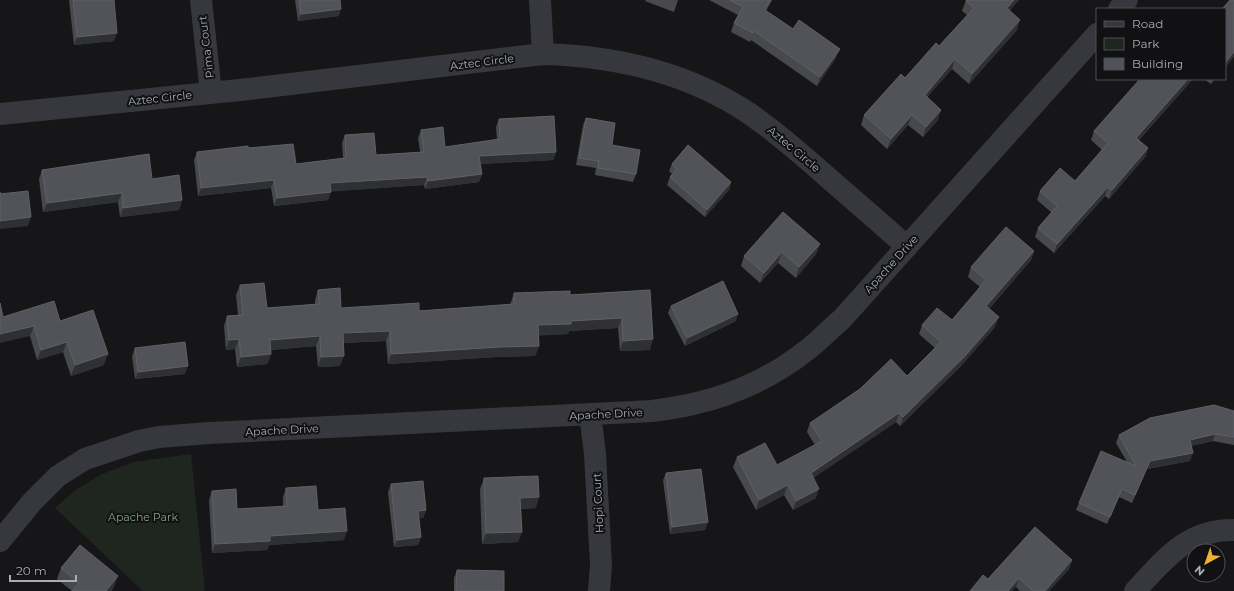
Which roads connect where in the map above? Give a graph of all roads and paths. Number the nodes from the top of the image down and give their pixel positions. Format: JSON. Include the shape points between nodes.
{"nodes":[{"id":1,"x":201,"y":0,"type":"edge"},
{"id":2,"x":540,"y":0,"type":"edge"},
{"id":3,"x":1127,"y":0,"type":"edge"},
{"id":4,"x":1120,"y":8,"type":"edge"},
{"id":5,"x":1096,"y":35,"type":"edge"},
{"id":6,"x":543,"y":54,"type":"junction"},
{"id":7,"x":211,"y":93,"type":"junction"},
{"id":8,"x":0,"y":114,"type":"edge"},
{"id":9,"x":907,"y":247,"type":"junction"},
{"id":10,"x":590,"y":414,"type":"junction"},
{"id":11,"x":1229,"y":530,"type":"edge"},
{"id":12,"x":0,"y":541,"type":"edge"},
{"id":13,"x":599,"y":591,"type":"edge"},
{"id":14,"x":1135,"y":591,"type":"edge"}],
"edges":[{"from":1,"to":7,"type":"street","name":"Pima Court"},
{"from":2,"to":6,"type":"street"},
{"from":3,"to":4,"type":"street"},
{"from":5,"to":9,"type":"street","name":"Apache Drive"},
{"from":6,"to":7,"type":"street","name":"Aztec Circle"},
{"from":6,"to":9,"type":"street","name":"Aztec Circle","via":[[597,58],[644,67],[713,93],[749,113],[788,143]]},
{"from":7,"to":8,"type":"street","name":"Aztec Circle"},
{"from":9,"to":10,"type":"street","name":"Apache Drive","via":[[842,319],[808,350],[765,377],[723,396],[697,403],[652,411]]},
{"from":10,"to":12,"type":"street","name":"Apache Drive","via":[[209,433],[139,441],[85,459],[58,476],[32,502]]},
{"from":10,"to":13,"type":"street","name":"Hopi Court","via":[[595,454],[601,565]]},
{"from":11,"to":14,"type":"street","via":[[1198,536],[1181,545]]}]}
